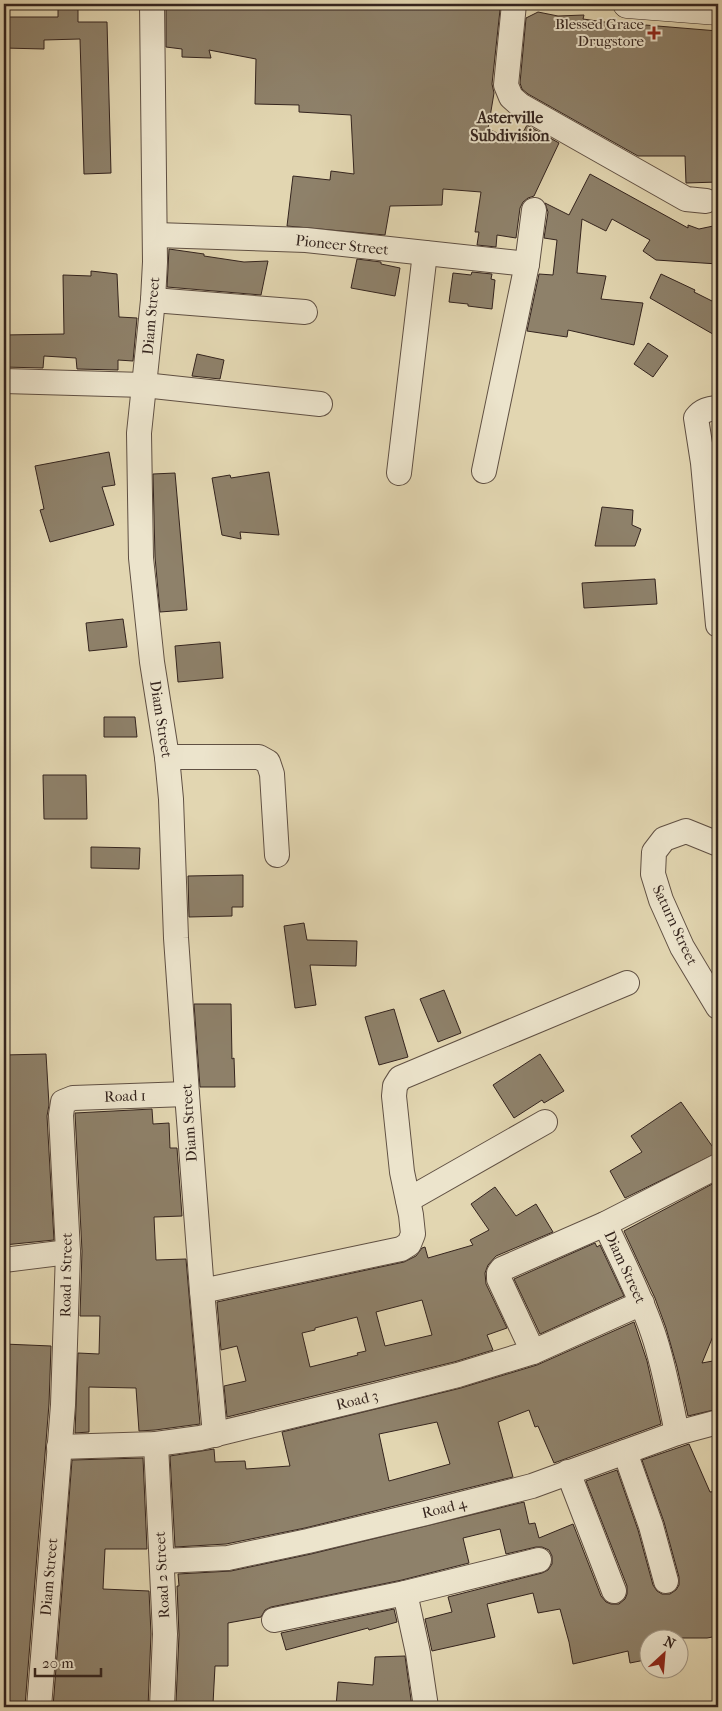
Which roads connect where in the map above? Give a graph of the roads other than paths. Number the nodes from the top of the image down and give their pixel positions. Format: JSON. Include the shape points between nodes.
{"nodes":[{"id":1,"x":152,"y":4,"type":"edge"},
{"id":2,"x":514,"y":4,"type":"edge"},
{"id":3,"x":627,"y":4,"type":"edge"},
{"id":4,"x":718,"y":11,"type":"edge"},
{"id":5,"x":706,"y":201,"type":"dead end"},
{"id":6,"x":534,"y":210,"type":"dead end"},
{"id":7,"x":156,"y":235,"type":"junction"},
{"id":8,"x":425,"y":253,"type":"junction"},
{"id":9,"x":527,"y":264,"type":"junction"},
{"id":10,"x":153,"y":300,"type":"junction"},
{"id":11,"x":305,"y":312,"type":"dead end"},
{"id":12,"x":4,"y":381,"type":"edge"},
{"id":13,"x":144,"y":385,"type":"junction"},
{"id":14,"x":320,"y":404,"type":"dead end"},
{"id":15,"x":718,"y":408,"type":"edge"},
{"id":16,"x":710,"y":462,"type":"edge"},
{"id":17,"x":484,"y":470,"type":"dead end"},
{"id":18,"x":399,"y":473,"type":"dead end"},
{"id":19,"x":718,"y":625,"type":"edge"},
{"id":20,"x":168,"y":757,"type":"junction"},
{"id":21,"x":718,"y":844,"type":"edge"},
{"id":22,"x":277,"y":855,"type":"dead end"},
{"id":23,"x":627,"y":983,"type":"dead end"},
{"id":24,"x":718,"y":1007,"type":"edge"},
{"id":25,"x":187,"y":1094,"type":"junction"},
{"id":26,"x":63,"y":1102,"type":"joint"},
{"id":27,"x":545,"y":1122,"type":"dead end"},
{"id":28,"x":718,"y":1166,"type":"edge"},
{"id":29,"x":408,"y":1200,"type":"junction"},
{"id":30,"x":605,"y":1224,"type":"junction"},
{"id":31,"x":68,"y":1252,"type":"junction"},
{"id":32,"x":4,"y":1260,"type":"edge"},
{"id":33,"x":202,"y":1291,"type":"junction"},
{"id":34,"x":642,"y":1303,"type":"junction"},
{"id":35,"x":533,"y":1352,"type":"junction"},
{"id":36,"x":718,"y":1422,"type":"edge"},
{"id":37,"x":677,"y":1433,"type":"junction"},
{"id":38,"x":215,"y":1435,"type":"junction"},
{"id":39,"x":156,"y":1444,"type":"junction"},
{"id":40,"x":59,"y":1447,"type":"junction"},
{"id":41,"x":625,"y":1452,"type":"junction"},
{"id":42,"x":568,"y":1472,"type":"junction"},
{"id":43,"x":539,"y":1560,"type":"dead end"},
{"id":44,"x":162,"y":1562,"type":"junction"},
{"id":45,"x":666,"y":1581,"type":"dead end"},
{"id":46,"x":614,"y":1591,"type":"dead end"},
{"id":47,"x":405,"y":1593,"type":"junction"},
{"id":48,"x":274,"y":1620,"type":"dead end"},
{"id":49,"x":39,"y":1707,"type":"edge"},
{"id":50,"x":162,"y":1707,"type":"edge"},
{"id":51,"x":426,"y":1707,"type":"edge"}],
"edges":[{"from":1,"to":7,"type":"street","name":"Diam Street"},
{"from":2,"to":5,"type":"street","via":[[506,85],[511,96],[520,105],[686,199]]},
{"from":3,"to":4,"type":"main road"},
{"from":6,"to":9,"type":"street"},
{"from":7,"to":8,"type":"street","name":"Pioneer Street","via":[[306,240]]},
{"from":7,"to":10,"type":"street","name":"Diam Street"},
{"from":8,"to":9,"type":"street","name":"Pioneer Street"},
{"from":8,"to":18,"type":"street"},
{"from":9,"to":17,"type":"street"},
{"from":10,"to":11,"type":"street"},
{"from":10,"to":13,"type":"street","name":"Diam Street"},
{"from":12,"to":13,"type":"street"},
{"from":13,"to":14,"type":"street"},
{"from":13,"to":20,"type":"street","name":"Diam Street","via":[[139,432],[141,558],[152,662]]},
{"from":15,"to":16,"type":"street","via":[[706,409],[696,418]]},
{"from":16,"to":19,"type":"street"},
{"from":20,"to":22,"type":"street","via":[[259,757],[268,762],[272,774]]},
{"from":20,"to":25,"type":"street","name":"Diam Street"},
{"from":21,"to":24,"type":"street","name":"Saturn Street","via":[[686,831],[664,839],[654,852],[652,874],[682,947]]},
{"from":23,"to":29,"type":"street","via":[[400,1078],[394,1096]]},
{"from":25,"to":26,"type":"street","name":"Road 1","via":[[73,1098]]},
{"from":25,"to":33,"type":"street","name":"Diam Street"},
{"from":26,"to":31,"type":"street","name":"Road 1 Street"},
{"from":27,"to":29,"type":"street"},
{"from":28,"to":30,"type":"street","name":"Diam Street"},
{"from":29,"to":33,"type":"street","via":[[413,1234],[409,1244],[402,1249]]},
{"from":30,"to":34,"type":"street","name":"Diam Street"},
{"from":30,"to":35,"type":"street","via":[[499,1273]]},
{"from":31,"to":32,"type":"street"},
{"from":31,"to":40,"type":"street","name":"Road 1 Street"},
{"from":33,"to":38,"type":"street","name":"Diam Street"},
{"from":34,"to":35,"type":"street","name":"Road 3"},
{"from":34,"to":37,"type":"street","name":"Diam Street","via":[[663,1365]]},
{"from":35,"to":38,"type":"street","name":"Road 3","via":[[430,1382]]},
{"from":36,"to":37,"type":"street","name":"Road 4"},
{"from":37,"to":41,"type":"street","name":"Road 4"},
{"from":38,"to":39,"type":"street","name":"Road 3"},
{"from":39,"to":40,"type":"street","name":"Road 3"},
{"from":39,"to":44,"type":"street","name":"Road 2 Street"},
{"from":40,"to":49,"type":"street","name":"Diam Street"},
{"from":41,"to":42,"type":"street","name":"Road 4"},
{"from":41,"to":45,"type":"street"},
{"from":42,"to":44,"type":"street","name":"Road 4","via":[[532,1486],[308,1541],[228,1558]]},
{"from":42,"to":46,"type":"street"},
{"from":43,"to":47,"type":"street"},
{"from":44,"to":50,"type":"street","name":"Road 2 Street","via":[[165,1634]]},
{"from":47,"to":48,"type":"street"},
{"from":47,"to":51,"type":"street"}]}
